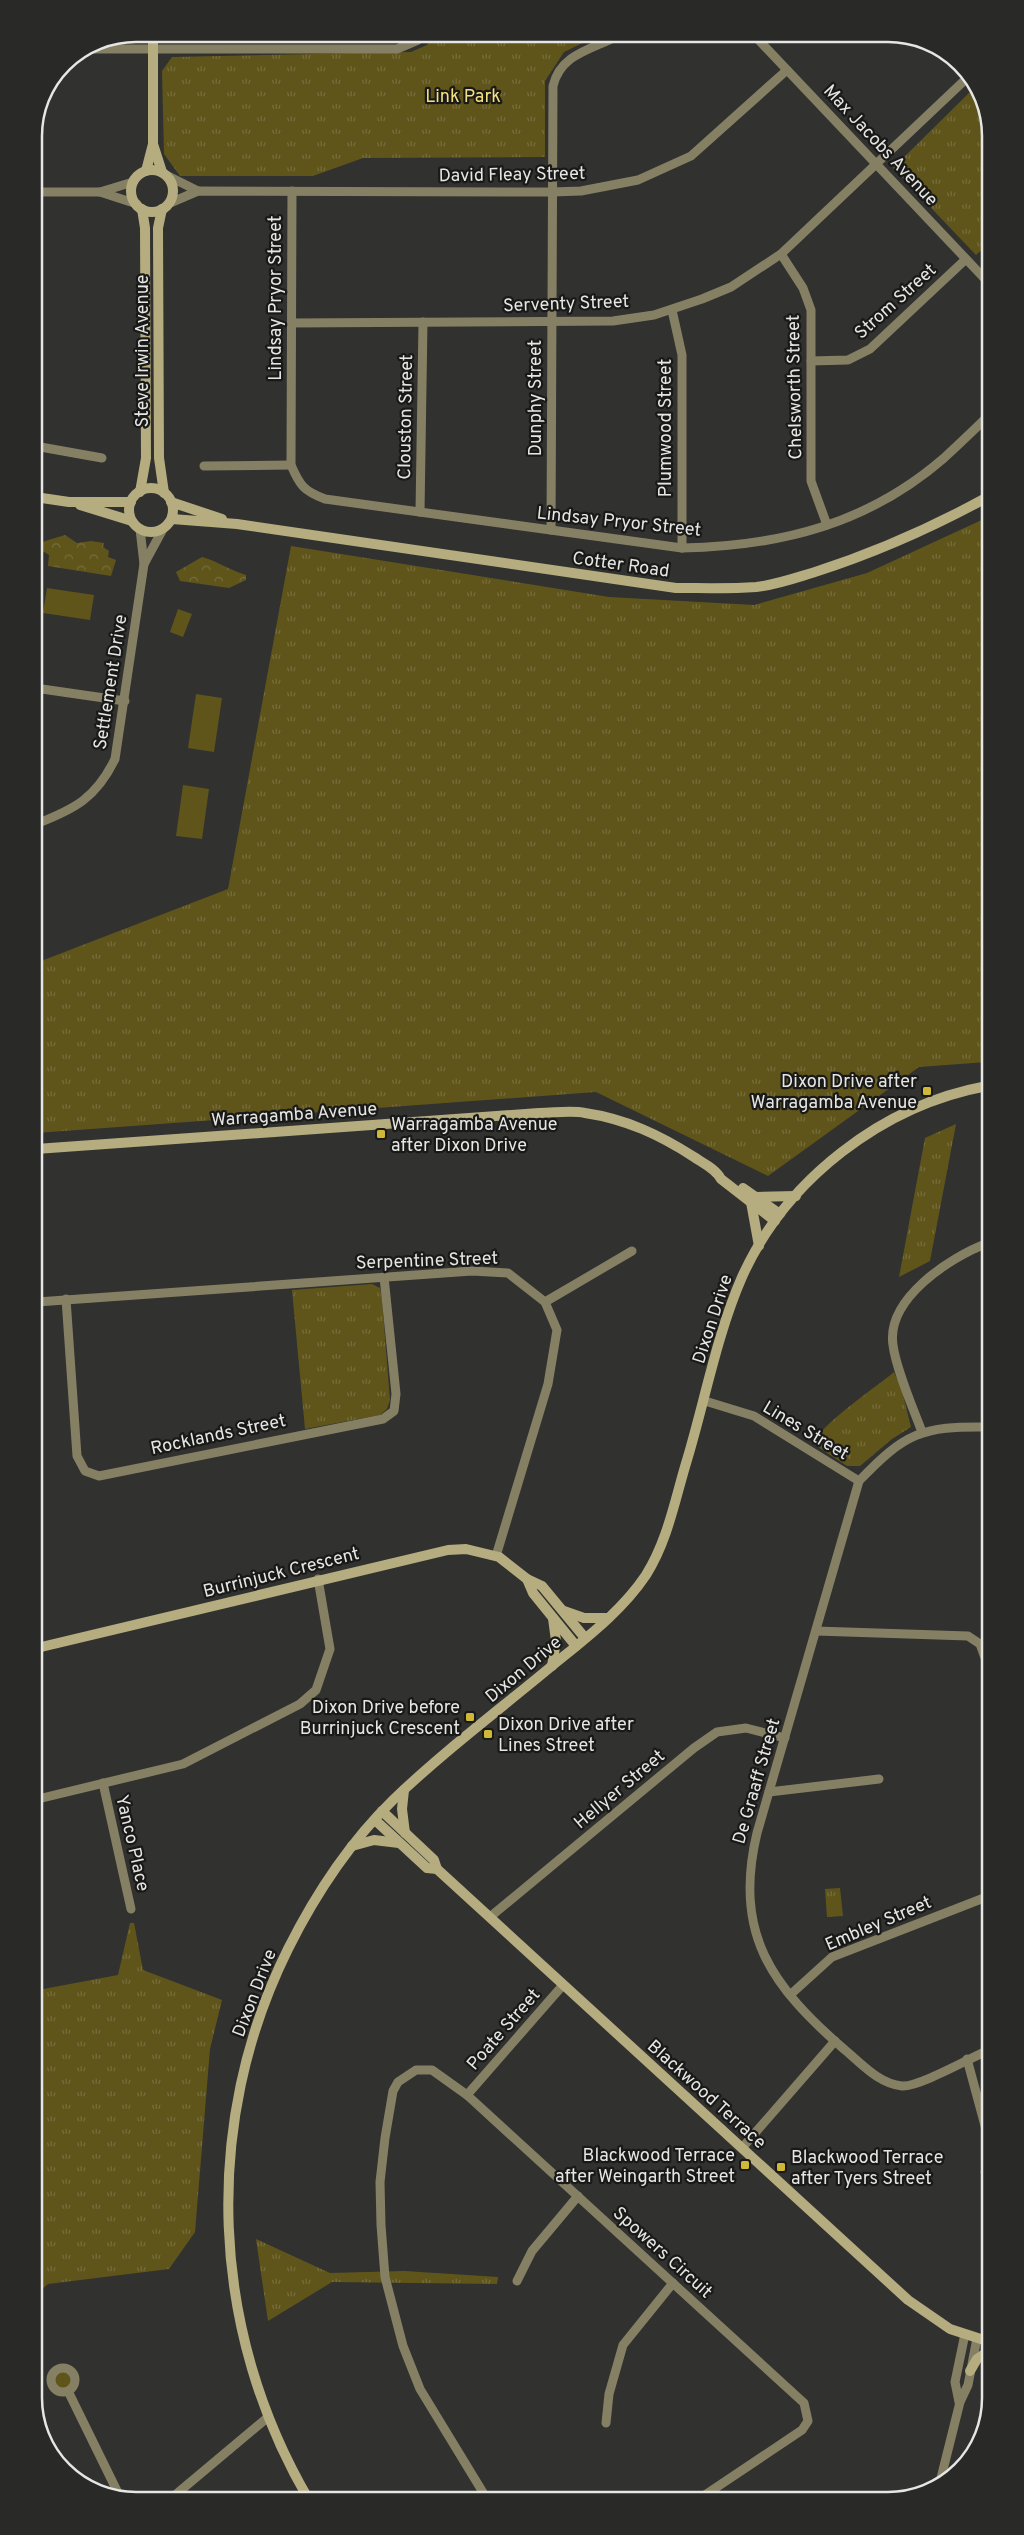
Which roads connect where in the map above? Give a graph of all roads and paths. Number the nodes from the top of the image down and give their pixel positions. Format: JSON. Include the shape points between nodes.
{"nodes":[{"id":1,"x":153,"y":42,"type":"edge"},
{"id":2,"x":412,"y":42,"type":"edge"},
{"id":3,"x":602,"y":43,"type":"edge"},
{"id":4,"x":761,"y":43,"type":"edge"},
{"id":5,"x":102,"y":49,"type":"edge"},
{"id":6,"x":153,"y":49,"type":"junction"},
{"id":7,"x":786,"y":70,"type":"junction"},
{"id":8,"x":964,"y":81,"type":"edge"},
{"id":9,"x":153,"y":144,"type":"junction"},
{"id":10,"x":876,"y":164,"type":"junction"},
{"id":11,"x":146,"y":171,"type":"junction"},
{"id":12,"x":165,"y":174,"type":"junction"},
{"id":13,"x":133,"y":182,"type":"junction"},
{"id":14,"x":198,"y":191,"type":"junction"},
{"id":15,"x":292,"y":191,"type":"junction"},
{"id":16,"x":43,"y":192,"type":"edge"},
{"id":17,"x":100,"y":192,"type":"junction"},
{"id":18,"x":552,"y":192,"type":"junction"},
{"id":19,"x":166,"y":206,"type":"junction"},
{"id":20,"x":139,"y":207,"type":"junction"},
{"id":21,"x":780,"y":254,"type":"junction"},
{"id":22,"x":966,"y":258,"type":"junction"},
{"id":23,"x":982,"y":276,"type":"edge"},
{"id":24,"x":672,"y":310,"type":"junction"},
{"id":25,"x":552,"y":321,"type":"junction"},
{"id":26,"x":423,"y":322,"type":"junction"},
{"id":27,"x":292,"y":323,"type":"junction"},
{"id":28,"x":812,"y":360,"type":"junction"},
{"id":29,"x":982,"y":422,"type":"edge"},
{"id":30,"x":43,"y":447,"type":"edge"},
{"id":31,"x":102,"y":458,"type":"dead end"},
{"id":32,"x":290,"y":465,"type":"junction"},
{"id":33,"x":204,"y":466,"type":"dead end"},
{"id":34,"x":140,"y":492,"type":"junction"},
{"id":35,"x":164,"y":493,"type":"junction"},
{"id":36,"x":43,"y":498,"type":"edge"},
{"id":37,"x":982,"y":500,"type":"edge"},
{"id":38,"x":69,"y":502,"type":"junction"},
{"id":39,"x":132,"y":502,"type":"junction"},
{"id":40,"x":171,"y":502,"type":"junction"},
{"id":41,"x":420,"y":512,"type":"junction"},
{"id":42,"x":172,"y":519,"type":"junction"},
{"id":43,"x":132,"y":521,"type":"junction"},
{"id":44,"x":237,"y":524,"type":"junction"},
{"id":45,"x":827,"y":526,"type":"junction"},
{"id":46,"x":140,"y":529,"type":"junction"},
{"id":47,"x":163,"y":529,"type":"junction"},
{"id":48,"x":551,"y":530,"type":"junction"},
{"id":49,"x":682,"y":548,"type":"junction"},
{"id":50,"x":144,"y":564,"type":"junction"},
{"id":51,"x":43,"y":689,"type":"edge"},
{"id":52,"x":124,"y":701,"type":"junction"},
{"id":53,"x":43,"y":821,"type":"edge"},
{"id":54,"x":982,"y":1087,"type":"edge"},
{"id":55,"x":43,"y":1148,"type":"edge"},
{"id":56,"x":796,"y":1196,"type":"junction"},
{"id":57,"x":753,"y":1199,"type":"junction"},
{"id":58,"x":778,"y":1218,"type":"junction"},
{"id":59,"x":982,"y":1245,"type":"edge"},
{"id":60,"x":759,"y":1246,"type":"junction"},
{"id":61,"x":632,"y":1251,"type":"dead end"},
{"id":62,"x":384,"y":1277,"type":"junction"},
{"id":63,"x":66,"y":1299,"type":"junction"},
{"id":64,"x":43,"y":1301,"type":"edge"},
{"id":65,"x":545,"y":1302,"type":"junction"},
{"id":66,"x":705,"y":1401,"type":"junction"},
{"id":67,"x":982,"y":1427,"type":"edge"},
{"id":68,"x":922,"y":1432,"type":"junction"},
{"id":69,"x":859,"y":1481,"type":"junction"},
{"id":70,"x":496,"y":1556,"type":"junction"},
{"id":71,"x":318,"y":1579,"type":"junction"},
{"id":72,"x":527,"y":1580,"type":"junction"},
{"id":73,"x":561,"y":1609,"type":"junction"},
{"id":74,"x":553,"y":1618,"type":"junction"},
{"id":75,"x":609,"y":1618,"type":"junction"},
{"id":76,"x":816,"y":1632,"type":"junction"},
{"id":77,"x":585,"y":1638,"type":"junction"},
{"id":78,"x":576,"y":1646,"type":"junction"},
{"id":79,"x":43,"y":1647,"type":"edge"},
{"id":80,"x":982,"y":1650,"type":"edge"},
{"id":81,"x":552,"y":1666,"type":"junction"},
{"id":82,"x":785,"y":1738,"type":"junction"},
{"id":83,"x":879,"y":1779,"type":"dead end"},
{"id":84,"x":103,"y":1784,"type":"junction"},
{"id":85,"x":404,"y":1790,"type":"junction"},
{"id":86,"x":769,"y":1792,"type":"junction"},
{"id":87,"x":43,"y":1798,"type":"edge"},
{"id":88,"x":382,"y":1811,"type":"junction"},
{"id":89,"x":375,"y":1820,"type":"junction"},
{"id":90,"x":405,"y":1833,"type":"junction"},
{"id":91,"x":400,"y":1843,"type":"junction"},
{"id":92,"x":352,"y":1846,"type":"junction"},
{"id":93,"x":436,"y":1869,"type":"junction"},
{"id":94,"x":982,"y":1899,"type":"edge"},
{"id":95,"x":131,"y":1909,"type":"dead end"},
{"id":96,"x":490,"y":1917,"type":"junction"},
{"id":97,"x":563,"y":1985,"type":"junction"},
{"id":98,"x":790,"y":1995,"type":"junction"},
{"id":99,"x":835,"y":2041,"type":"junction"},
{"id":100,"x":982,"y":2053,"type":"edge"},
{"id":101,"x":967,"y":2059,"type":"junction"},
{"id":102,"x":467,"y":2094,"type":"junction"},
{"id":103,"x":982,"y":2114,"type":"edge"},
{"id":104,"x":742,"y":2148,"type":"junction"},
{"id":105,"x":578,"y":2196,"type":"junction"},
{"id":106,"x":517,"y":2280,"type":"dead end"},
{"id":107,"x":673,"y":2283,"type":"junction"},
{"id":108,"x":965,"y":2334,"type":"junction"},
{"id":109,"x":977,"y":2338,"type":"junction"},
{"id":110,"x":982,"y":2340,"type":"edge"},
{"id":111,"x":982,"y":2355,"type":"edge"},
{"id":112,"x":970,"y":2371,"type":"junction"},
{"id":113,"x":68,"y":2391,"type":"dead end"},
{"id":114,"x":960,"y":2402,"type":"junction"},
{"id":115,"x":267,"y":2418,"type":"junction"},
{"id":116,"x":606,"y":2423,"type":"dead end"},
{"id":117,"x":942,"y":2475,"type":"edge"},
{"id":118,"x":117,"y":2491,"type":"edge"},
{"id":119,"x":179,"y":2492,"type":"edge"},
{"id":120,"x":304,"y":2492,"type":"edge"},
{"id":121,"x":483,"y":2492,"type":"edge"},
{"id":122,"x":709,"y":2492,"type":"edge"}],
"edges":[{"from":1,"to":6,"type":"main road"},
{"from":2,"to":6,"type":"street","via":[[397,49]]},
{"from":3,"to":18,"type":"street","name":"Dunphy Street","via":[[573,56],[555,76],[551,97]]},
{"from":4,"to":7,"type":"street","name":"Max Jacobs Avenue"},
{"from":5,"to":6,"type":"street"},
{"from":6,"to":9,"type":"main road"},
{"from":7,"to":10,"type":"street","name":"Max Jacobs Avenue"},
{"from":7,"to":18,"type":"street","name":"David Fleay Street","via":[[691,156],[638,180],[581,191]]},
{"from":8,"to":10,"type":"street","name":"Serventy Street"},
{"from":9,"to":11,"type":"main road"},
{"from":9,"to":12,"type":"main road"},
{"from":10,"to":21,"type":"street","name":"Serventy Street"},
{"from":10,"to":22,"type":"street","name":"Max Jacobs Avenue"},
{"from":11,"to":12,"type":"main road"},
{"from":11,"to":13,"type":"main road"},
{"from":12,"to":14,"type":"street","name":"David Fleay Street"},
{"from":12,"to":19,"type":"main road","via":[[173,189]]},
{"from":13,"to":17,"type":"street"},
{"from":13,"to":20,"type":"main road","via":[[132,194]]},
{"from":14,"to":15,"type":"street","name":"David Fleay Street"},
{"from":14,"to":19,"type":"street","name":"David Fleay Street"},
{"from":15,"to":18,"type":"street","name":"David Fleay Street"},
{"from":15,"to":27,"type":"street","name":"Lindsay Pryor Street"},
{"from":16,"to":17,"type":"street"},
{"from":17,"to":20,"type":"street"},
{"from":18,"to":25,"type":"street","name":"Dunphy Street"},
{"from":19,"to":20,"type":"main road","via":[[149,211]]},
{"from":19,"to":35,"type":"main road","name":"Steve Irwin Avenue","via":[[158,228],[159,458]]},
{"from":20,"to":34,"type":"main road","name":"Steve Irwin Avenue","via":[[146,228],[146,458]]},
{"from":21,"to":24,"type":"street","name":"Serventy Street","via":[[731,287]]},
{"from":21,"to":28,"type":"street","name":"Chelsworth Street","via":[[803,288],[812,310]]},
{"from":22,"to":23,"type":"street","name":"Max Jacobs Avenue"},
{"from":22,"to":28,"type":"street","name":"Strom Street","via":[[870,349],[848,360]]},
{"from":24,"to":25,"type":"street","name":"Serventy Street","via":[[613,321]]},
{"from":24,"to":49,"type":"street","name":"Plumwood Street","via":[[682,355]]},
{"from":25,"to":26,"type":"street","name":"Serventy Street"},
{"from":25,"to":48,"type":"street","name":"Dunphy Street"},
{"from":26,"to":27,"type":"street","name":"Serventy Street"},
{"from":26,"to":41,"type":"street","name":"Clouston Street"},
{"from":27,"to":32,"type":"street","name":"Lindsay Pryor Street"},
{"from":28,"to":45,"type":"street","name":"Chelsworth Street","via":[[811,482]]},
{"from":29,"to":45,"type":"street","name":"Lindsay Pryor Street","via":[[944,458],[910,484],[871,508]]},
{"from":30,"to":31,"type":"street"},
{"from":32,"to":33,"type":"street"},
{"from":32,"to":41,"type":"street","name":"Lindsay Pryor Street","via":[[307,492],[325,500]]},
{"from":34,"to":35,"type":"main road","via":[[152,489]]},
{"from":34,"to":39,"type":"main road"},
{"from":35,"to":40,"type":"main road"},
{"from":36,"to":38,"type":"main road"},
{"from":37,"to":44,"type":"main road","name":"Cotter Road","via":[[949,518],[846,562],[786,581],[728,588],[676,588]]},
{"from":38,"to":39,"type":"main road"},
{"from":38,"to":43,"type":"main road"},
{"from":39,"to":43,"type":"main road"},
{"from":40,"to":42,"type":"main road"},
{"from":40,"to":44,"type":"main road","name":"Cotter Road"},
{"from":41,"to":48,"type":"street","name":"Lindsay Pryor Street"},
{"from":42,"to":44,"type":"main road","name":"Cotter Road"},
{"from":42,"to":47,"type":"main road"},
{"from":43,"to":46,"type":"main road"},
{"from":45,"to":49,"type":"street","name":"Lindsay Pryor Street","via":[[777,540],[730,547]]},
{"from":46,"to":47,"type":"main road","via":[[152,532]]},
{"from":46,"to":50,"type":"street","name":"Settlement Drive"},
{"from":47,"to":50,"type":"street","name":"Settlement Drive"},
{"from":48,"to":49,"type":"street","name":"Lindsay Pryor Street"},
{"from":50,"to":52,"type":"street","name":"Settlement Drive"},
{"from":51,"to":52,"type":"street"},
{"from":52,"to":53,"type":"street","name":"Settlement Drive","via":[[115,759],[102,782],[79,805]]},
{"from":54,"to":56,"type":"main road","name":"Dixon Drive","via":[[941,1098],[881,1126],[826,1165]]},
{"from":55,"to":57,"type":"main road","name":"Warragamba Avenue","via":[[584,1112],[627,1122],[663,1137]]},
{"from":56,"to":57,"type":"main road"},
{"from":56,"to":58,"type":"main road","name":"Dixon Drive"},
{"from":57,"to":58,"type":"main road","name":"Warragamba Avenue"},
{"from":57,"to":60,"type":"main road"},
{"from":58,"to":60,"type":"main road","name":"Dixon Drive"},
{"from":59,"to":68,"type":"street","via":[[939,1269],[908,1299],[894,1322],[893,1347]]},
{"from":60,"to":66,"type":"main road","name":"Dixon Drive","via":[[734,1297]]},
{"from":61,"to":65,"type":"street"},
{"from":62,"to":63,"type":"street","name":"Serpentine Street"},
{"from":62,"to":63,"type":"street","name":"Rocklands Street","via":[[396,1394],[394,1411],[383,1419],[99,1476],[85,1471],[77,1456]]},
{"from":62,"to":65,"type":"street","name":"Serpentine Street","via":[[508,1272]]},
{"from":63,"to":64,"type":"street","name":"Serpentine Street"},
{"from":65,"to":70,"type":"street","name":"Serpentine Street","via":[[557,1330],[548,1384]]},
{"from":66,"to":69,"type":"street","name":"Lines Street","via":[[754,1416]]},
{"from":66,"to":75,"type":"main road","name":"Dixon Drive","via":[[663,1543],[642,1581]]},
{"from":67,"to":68,"type":"street","name":"De Graaff Street"},
{"from":68,"to":69,"type":"street","name":"De Graaff Street","via":[[885,1454]]},
{"from":69,"to":76,"type":"street","name":"De Graaff Street"},
{"from":70,"to":71,"type":"main road","name":"Burrinjuck Crescent","via":[[466,1549],[448,1550]]},
{"from":70,"to":72,"type":"main road","name":"Burrinjuck Crescent","via":[[512,1565]]},
{"from":71,"to":79,"type":"main road","name":"Burrinjuck Crescent"},
{"from":71,"to":84,"type":"street","via":[[330,1649],[316,1690],[300,1704],[183,1764]]},
{"from":72,"to":73,"type":"main road","name":"Burrinjuck Crescent","via":[[542,1586]]},
{"from":72,"to":74,"type":"main road","name":"Burrinjuck Crescent"},
{"from":73,"to":75,"type":"main road","via":[[584,1618]]},
{"from":73,"to":77,"type":"main road","name":"Burrinjuck Crescent"},
{"from":74,"to":78,"type":"main road","name":"Burrinjuck Crescent"},
{"from":74,"to":81,"type":"main road","via":[[556,1641]]},
{"from":75,"to":77,"type":"main road","name":"Dixon Drive"},
{"from":76,"to":80,"type":"street","via":[[968,1636],[980,1644]]},
{"from":76,"to":82,"type":"street","name":"De Graaff Street"},
{"from":77,"to":78,"type":"main road","name":"Dixon Drive"},
{"from":78,"to":81,"type":"main road","name":"Dixon Drive"},
{"from":81,"to":85,"type":"main road","name":"Dixon Drive"},
{"from":82,"to":86,"type":"street","name":"De Graaff Street"},
{"from":82,"to":96,"type":"street","name":"Hellyer Street","via":[[746,1728],[717,1732]]},
{"from":83,"to":86,"type":"street"},
{"from":84,"to":87,"type":"street"},
{"from":84,"to":95,"type":"street","name":"Yanco Place"},
{"from":85,"to":88,"type":"main road","name":"Dixon Drive"},
{"from":85,"to":90,"type":"main road"},
{"from":86,"to":98,"type":"street","name":"De Graaff Street","via":[[750,1864],[750,1915],[767,1960]]},
{"from":88,"to":89,"type":"main road","name":"Dixon Drive"},
{"from":88,"to":90,"type":"main road","name":"Blackwood Terrace"},
{"from":89,"to":91,"type":"main road","name":"Blackwood Terrace"},
{"from":89,"to":92,"type":"main road","name":"Dixon Drive"},
{"from":90,"to":93,"type":"main road","name":"Blackwood Terrace","via":[[434,1860]]},
{"from":91,"to":92,"type":"main road","via":[[374,1840]]},
{"from":91,"to":93,"type":"main road","name":"Blackwood Terrace","via":[[427,1868]]},
{"from":92,"to":115,"type":"main road","name":"Dixon Drive","via":[[301,1922],[273,1982],[252,2038],[236,2109],[228,2183],[233,2291]]},
{"from":93,"to":96,"type":"main road","name":"Blackwood Terrace"},
{"from":94,"to":98,"type":"street","name":"Embley Street","via":[[832,1957]]},
{"from":96,"to":97,"type":"main road","name":"Blackwood Terrace"},
{"from":97,"to":102,"type":"street","name":"Poate Street"},
{"from":97,"to":104,"type":"main road","name":"Blackwood Terrace"},
{"from":98,"to":99,"type":"street","name":"De Graaff Street"},
{"from":99,"to":101,"type":"street","name":"De Graaff Street","via":[[879,2079],[900,2086],[910,2086]]},
{"from":99,"to":104,"type":"street"},
{"from":100,"to":101,"type":"street","name":"De Graaff Street"},
{"from":101,"to":103,"type":"street"},
{"from":102,"to":105,"type":"street","name":"Spowers Circuit"},
{"from":102,"to":121,"type":"street","name":"Spowers Circuit","via":[[432,2070],[416,2070],[398,2082],[393,2091],[385,2138],[380,2182],[381,2225],[392,2312],[406,2355],[420,2389]]},
{"from":104,"to":108,"type":"main road","name":"Blackwood Terrace","via":[[908,2300],[950,2329]]},
{"from":105,"to":106,"type":"street","via":[[532,2251]]},
{"from":105,"to":107,"type":"street","name":"Spowers Circuit"},
{"from":107,"to":116,"type":"street","via":[[623,2345],[609,2394]]},
{"from":107,"to":122,"type":"street","name":"Spowers Circuit","via":[[804,2403],[807,2410],[808,2421],[802,2430]]},
{"from":108,"to":109,"type":"main road","name":"Blackwood Terrace"},
{"from":108,"to":114,"type":"street","via":[[955,2382]]},
{"from":109,"to":110,"type":"main road","name":"Blackwood Terrace"},
{"from":109,"to":112,"type":"street"},
{"from":111,"to":112,"type":"main road"},
{"from":112,"to":114,"type":"street"},
{"from":113,"to":118,"type":"street"},
{"from":114,"to":117,"type":"street"},
{"from":115,"to":119,"type":"street"},
{"from":115,"to":120,"type":"main road","name":"Dixon Drive"}]}
